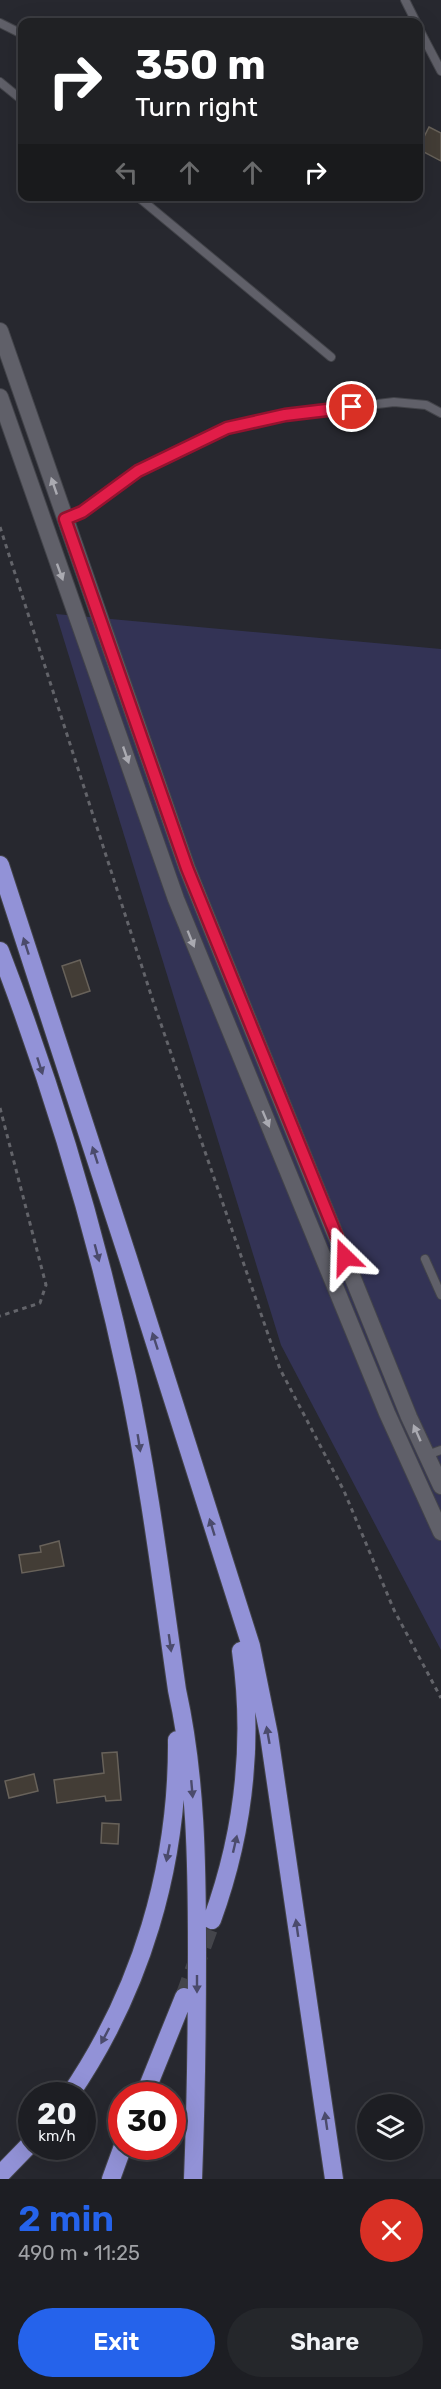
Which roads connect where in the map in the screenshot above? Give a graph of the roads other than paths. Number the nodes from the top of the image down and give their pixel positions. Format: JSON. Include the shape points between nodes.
{"nodes":[{"id":1,"x":405,"y":0,"type":"edge"},
{"id":2,"x":414,"y":18,"type":"edge"},
{"id":3,"x":0,"y":23,"type":"edge"},
{"id":4,"x":18,"y":32,"type":"edge"},
{"id":5,"x":423,"y":37,"type":"edge"},
{"id":6,"x":441,"y":71,"type":"edge"},
{"id":7,"x":0,"y":82,"type":"edge"},
{"id":8,"x":18,"y":93,"type":"edge"},
{"id":9,"x":143,"y":201,"type":"edge"},
{"id":10,"x":0,"y":331,"type":"edge"},
{"id":11,"x":331,"y":357,"type":"dead end"},
{"id":12,"x":0,"y":397,"type":"edge"},
{"id":13,"x":441,"y":412,"type":"edge"},
{"id":14,"x":65,"y":519,"type":"junction"},
{"id":15,"x":0,"y":865,"type":"edge"},
{"id":16,"x":0,"y":951,"type":"edge"},
{"id":17,"x":260,"y":1049,"type":"junction"},
{"id":18,"x":240,"y":1058,"type":"junction"},
{"id":19,"x":425,"y":1259,"type":"dead end"},
{"id":20,"x":441,"y":1295,"type":"edge"},
{"id":21,"x":434,"y":1452,"type":"edge"},
{"id":22,"x":441,"y":1486,"type":"edge"},
{"id":23,"x":441,"y":1532,"type":"edge"},
{"id":24,"x":230,"y":1583,"type":"junction"},
{"id":25,"x":177,"y":1690,"type":"junction"},
{"id":26,"x":212,"y":1920,"type":"tunnel mouth"},
{"id":27,"x":184,"y":1997,"type":"tunnel mouth"},
{"id":28,"x":78,"y":2082,"type":"edge"},
{"id":29,"x":150,"y":2082,"type":"edge"},
{"id":30,"x":18,"y":2156,"type":"edge"},
{"id":31,"x":118,"y":2160,"type":"edge"},
{"id":32,"x":0,"y":2175,"type":"edge"},
{"id":33,"x":111,"y":2179,"type":"edge"},
{"id":34,"x":193,"y":2179,"type":"edge"},
{"id":35,"x":334,"y":2179,"type":"edge"}],
"edges":[{"from":1,"to":2,"type":"lane"},
{"from":3,"to":4,"type":"lane"},
{"from":5,"to":6,"type":"lane"},
{"from":7,"to":8,"type":"lane"},
{"from":9,"to":11,"type":"lane"},
{"from":14,"to":10,"type":"street","one_way":true},
{"from":12,"to":18,"type":"street","one_way":true,"via":[[172,889]]},
{"from":13,"to":14,"type":"lane","via":[[426,405],[394,402],[285,415],[227,428],[138,471],[82,512]]},
{"from":14,"to":17,"type":"street","via":[[187,868]]},
{"from":24,"to":15,"type":"highway","one_way":true},
{"from":16,"to":25,"type":"highway","one_way":true,"via":[[64,1140],[116,1328],[140,1447]]},
{"from":17,"to":18,"type":"lane"},
{"from":21,"to":17,"type":"street","one_way":true},
{"from":18,"to":23,"type":"street","one_way":true,"via":[[387,1413]]},
{"from":19,"to":20,"type":"lane"},
{"from":21,"to":22,"type":"street"},
{"from":26,"to":24,"type":"highway","one_way":true,"via":[[236,1842],[246,1773],[246,1696]]},
{"from":35,"to":24,"type":"highway","one_way":true,"via":[[269,1735],[244,1618]]},
{"from":25,"to":28,"type":"highway","one_way":true,"via":[[174,1810],[155,1911],[120,2008]]},
{"from":25,"to":34,"type":"highway","one_way":true,"via":[[187,1742],[197,1873]]},
{"from":27,"to":29,"type":"highway"},
{"from":30,"to":32,"type":"highway"},
{"from":31,"to":33,"type":"highway"}]}
